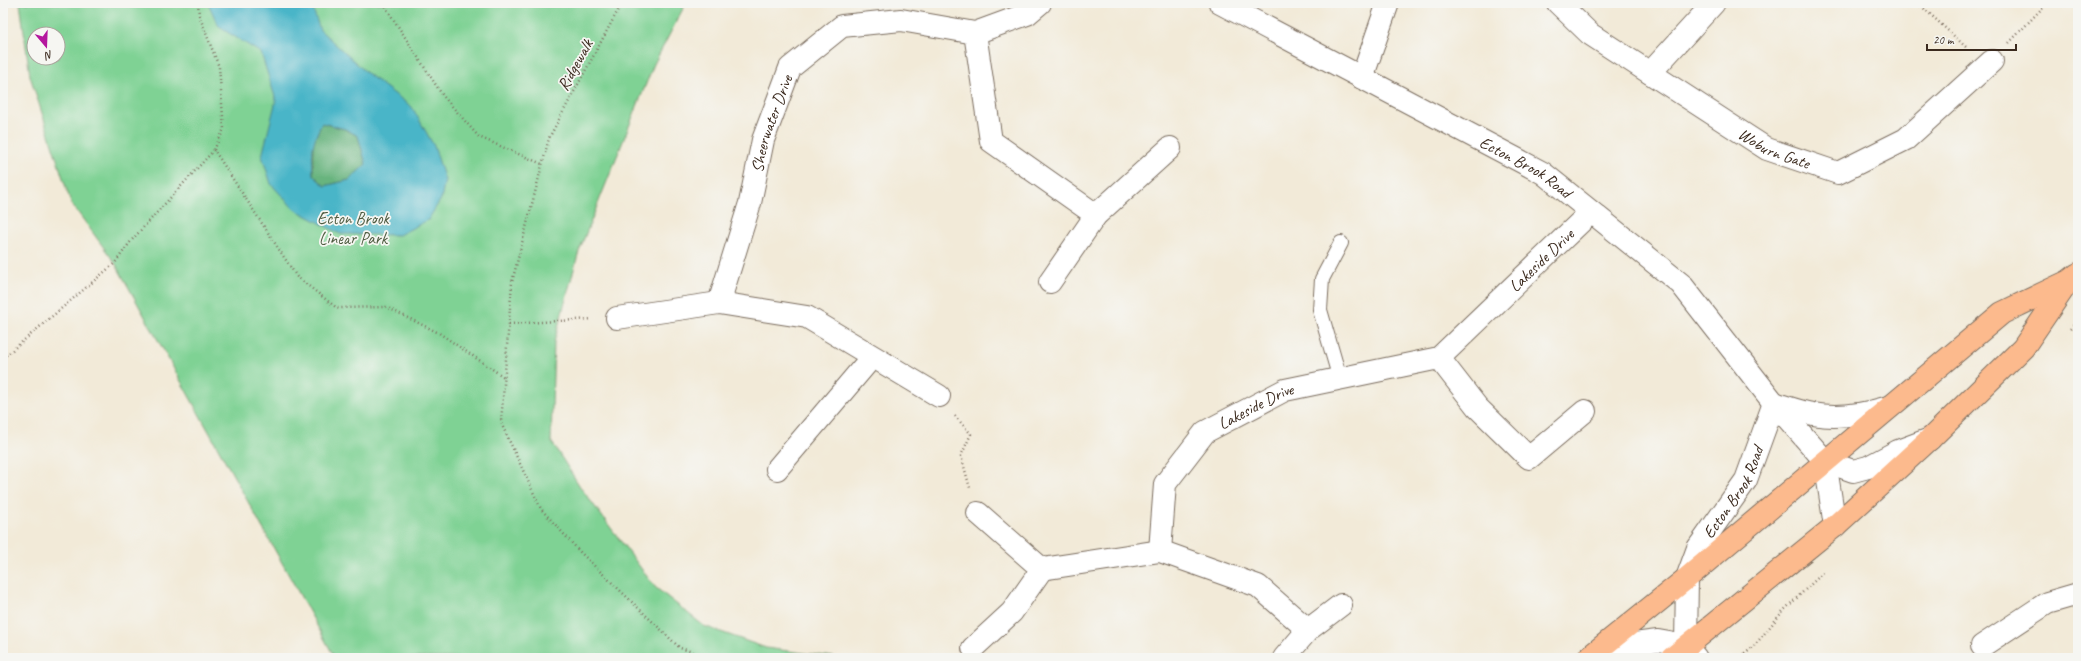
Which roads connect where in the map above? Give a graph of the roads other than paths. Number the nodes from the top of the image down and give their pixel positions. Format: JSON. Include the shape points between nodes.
{"nodes":[{"id":1,"x":1040,"y":3,"type":"edge"},
{"id":2,"x":1220,"y":3,"type":"edge"},
{"id":3,"x":1388,"y":3,"type":"edge"},
{"id":4,"x":1558,"y":3,"type":"edge"},
{"id":5,"x":1714,"y":3,"type":"edge"},
{"id":6,"x":975,"y":33,"type":"junction"},
{"id":7,"x":1990,"y":63,"type":"road end"},
{"id":8,"x":1650,"y":73,"type":"junction"},
{"id":9,"x":1362,"y":78,"type":"junction"},
{"id":10,"x":1170,"y":148,"type":"dead end"},
{"id":11,"x":1591,"y":212,"type":"junction"},
{"id":12,"x":1096,"y":215,"type":"junction"},
{"id":13,"x":1341,"y":244,"type":"dead end"},
{"id":14,"x":2073,"y":278,"type":"edge"},
{"id":15,"x":1050,"y":282,"type":"dead end"},
{"id":16,"x":719,"y":303,"type":"junction"},
{"id":17,"x":617,"y":318,"type":"road end"},
{"id":18,"x":872,"y":357,"type":"junction"},
{"id":19,"x":1439,"y":358,"type":"junction"},
{"id":20,"x":1340,"y":379,"type":"junction"},
{"id":21,"x":939,"y":396,"type":"road end"},
{"id":22,"x":1774,"y":403,"type":"junction"},
{"id":23,"x":1889,"y":407,"type":"junction"},
{"id":24,"x":1585,"y":411,"type":"dead end"},
{"id":25,"x":1931,"y":438,"type":"junction"},
{"id":26,"x":1825,"y":461,"type":"junction"},
{"id":27,"x":777,"y":469,"type":"dead end"},
{"id":28,"x":978,"y":513,"type":"road end"},
{"id":29,"x":1834,"y":526,"type":"junction"},
{"id":30,"x":1160,"y":551,"type":"junction"},
{"id":31,"x":1042,"y":569,"type":"junction"},
{"id":32,"x":1687,"y":578,"type":"junction"},
{"id":33,"x":2078,"y":594,"type":"edge"},
{"id":34,"x":1341,"y":605,"type":"dead end"},
{"id":35,"x":1308,"y":630,"type":"junction"},
{"id":36,"x":1982,"y":646,"type":"dead end"},
{"id":37,"x":973,"y":648,"type":"dead end"},
{"id":38,"x":1684,"y":654,"type":"edge"},
{"id":39,"x":1284,"y":658,"type":"edge"},
{"id":40,"x":1588,"y":658,"type":"edge"},
{"id":41,"x":1597,"y":658,"type":"edge"}],
"edges":[{"from":1,"to":6,"type":"street","via":[[1027,14]]},
{"from":2,"to":9,"type":"street","name":"Ecton Brook Road"},
{"from":3,"to":9,"type":"street"},
{"from":4,"to":8,"type":"street","name":"Woburn Gate","via":[[1590,34]]},
{"from":5,"to":8,"type":"street"},
{"from":6,"to":12,"type":"street","via":[[991,141]]},
{"from":6,"to":16,"type":"street","name":"Sheerwater Drive","via":[[902,20],[842,26],[790,68],[763,140],[750,203]]},
{"from":7,"to":8,"type":"street","name":"Woburn Gate","via":[[1906,139],[1838,173],[1767,149]]},
{"from":9,"to":11,"type":"street","name":"Ecton Brook Road","via":[[1543,173]]},
{"from":10,"to":12,"type":"street"},
{"from":11,"to":19,"type":"street","name":"Lakeside Drive"},
{"from":11,"to":22,"type":"street","name":"Ecton Brook Road","via":[[1681,284]]},
{"from":12,"to":15,"type":"street"},
{"from":13,"to":20,"type":"lane","via":[[1322,279],[1320,310]]},
{"from":14,"to":23,"type":"main road","via":[[2002,313]]},
{"from":14,"to":25,"type":"main road","via":[[2023,348]]},
{"from":16,"to":17,"type":"street"},
{"from":16,"to":18,"type":"street","via":[[807,317]]},
{"from":18,"to":21,"type":"street"},
{"from":18,"to":27,"type":"street"},
{"from":19,"to":20,"type":"street","name":"Lakeside Drive"},
{"from":19,"to":24,"type":"street","via":[[1477,407],[1528,458]]},
{"from":20,"to":30,"type":"street","name":"Lakeside Drive","via":[[1284,390],[1206,432],[1165,484]]},
{"from":22,"to":23,"type":"street","via":[[1813,414],[1842,416]]},
{"from":22,"to":26,"type":"street","name":"Ecton Brook Road"},
{"from":22,"to":32,"type":"street","name":"Ecton Brook Road","via":[[1746,480],[1698,548]]},
{"from":23,"to":26,"type":"main road"},
{"from":25,"to":26,"type":"street","name":"Ecton Brook Road","via":[[1868,467],[1853,471]]},
{"from":25,"to":29,"type":"main road"},
{"from":26,"to":29,"type":"street"},
{"from":26,"to":32,"type":"main road"},
{"from":28,"to":31,"type":"street"},
{"from":29,"to":38,"type":"main road"},
{"from":30,"to":31,"type":"street"},
{"from":30,"to":35,"type":"street","via":[[1258,586]]},
{"from":31,"to":37,"type":"street","via":[[1012,612]]},
{"from":32,"to":38,"type":"street","name":"Ecton Brook Road"},
{"from":32,"to":40,"type":"main road"},
{"from":33,"to":36,"type":"street","via":[[2047,603]]},
{"from":34,"to":35,"type":"street"},
{"from":35,"to":39,"type":"street"},
{"from":38,"to":41,"type":"street","via":[[1658,641],[1634,644]]}]}
